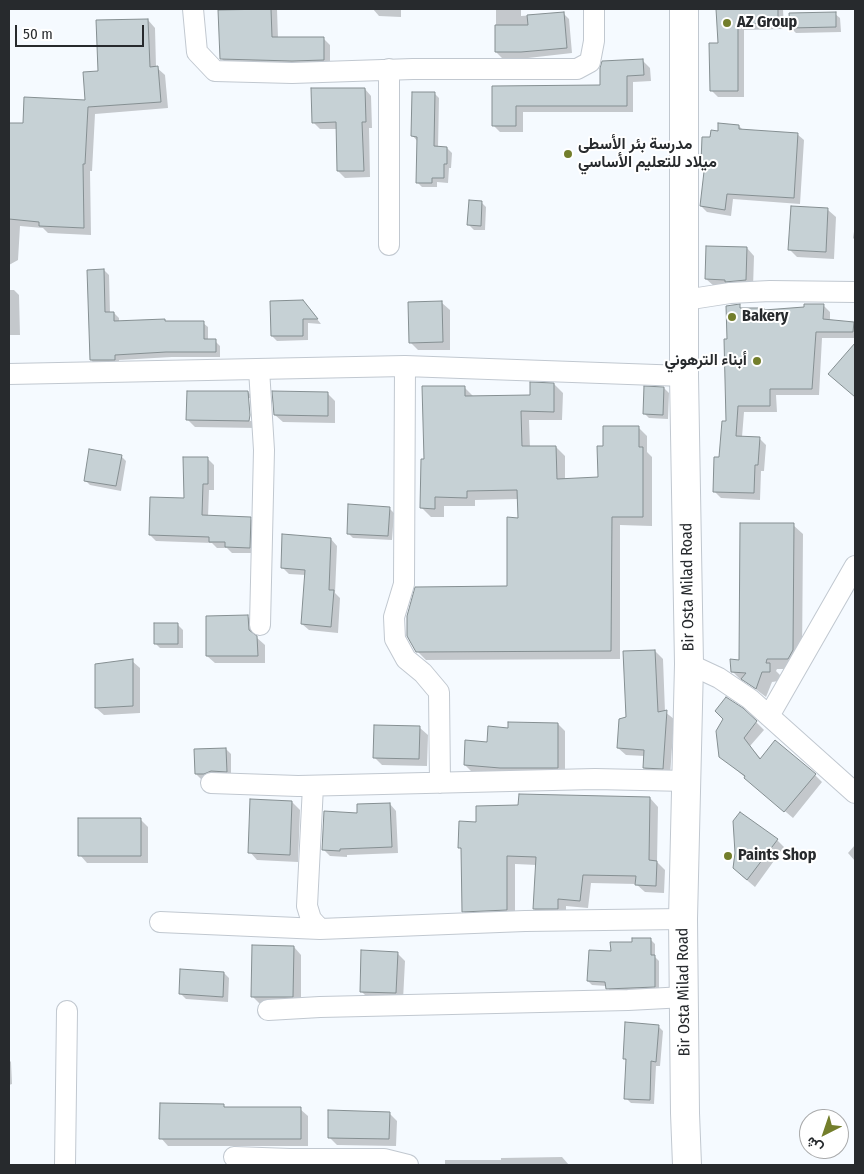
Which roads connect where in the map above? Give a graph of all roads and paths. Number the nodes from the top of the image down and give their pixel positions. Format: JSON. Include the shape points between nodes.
{"nodes":[{"id":1,"x":193,"y":9,"type":"edge"},
{"id":2,"x":594,"y":9,"type":"edge"},
{"id":3,"x":684,"y":9,"type":"edge"},
{"id":4,"x":389,"y":69,"type":"junction"},
{"id":5,"x":389,"y":245,"type":"dead end"},
{"id":6,"x":855,"y":292,"type":"edge"},
{"id":7,"x":685,"y":300,"type":"junction"},
{"id":8,"x":405,"y":366,"type":"junction"},
{"id":9,"x":259,"y":369,"type":"junction"},
{"id":10,"x":9,"y":374,"type":"edge"},
{"id":11,"x":684,"y":376,"type":"junction"},
{"id":12,"x":855,"y":566,"type":"edge"},
{"id":13,"x":260,"y":625,"type":"dead end"},
{"id":14,"x":689,"y":664,"type":"junction"},
{"id":15,"x":769,"y":716,"type":"junction"},
{"id":16,"x":687,"y":781,"type":"junction"},
{"id":17,"x":211,"y":783,"type":"dead end"},
{"id":18,"x":440,"y":783,"type":"junction"},
{"id":19,"x":313,"y":786,"type":"junction"},
{"id":20,"x":855,"y":793,"type":"edge"},
{"id":21,"x":683,"y":919,"type":"junction"},
{"id":22,"x":160,"y":922,"type":"dead end"},
{"id":23,"x":320,"y":929,"type":"junction"},
{"id":24,"x":685,"y":997,"type":"junction"},
{"id":25,"x":268,"y":1010,"type":"dead end"},
{"id":26,"x":67,"y":1011,"type":"dead end"},
{"id":27,"x":234,"y":1157,"type":"dead end"},
{"id":28,"x":65,"y":1165,"type":"edge"},
{"id":29,"x":408,"y":1165,"type":"edge"},
{"id":30,"x":687,"y":1165,"type":"edge"}],
"edges":[{"from":1,"to":4,"type":"street","via":[[197,52],[216,70],[292,73]]},
{"from":2,"to":4,"type":"street","via":[[590,62],[577,69]]},
{"from":3,"to":7,"type":"main road","name":"Bir Osta Milad Road"},
{"from":4,"to":5,"type":"street"},
{"from":6,"to":7,"type":"street","via":[[760,291]]},
{"from":7,"to":11,"type":"main road","name":"Bir Osta Milad Road"},
{"from":8,"to":9,"type":"street"},
{"from":8,"to":11,"type":"street"},
{"from":8,"to":18,"type":"street","via":[[404,584],[394,617],[395,639],[406,660],[424,673],[439,692]]},
{"from":9,"to":10,"type":"street"},
{"from":9,"to":13,"type":"street","via":[[264,450]]},
{"from":11,"to":14,"type":"main road","name":"Bir Osta Milad Road"},
{"from":12,"to":15,"type":"street"},
{"from":14,"to":15,"type":"street","via":[[719,678]]},
{"from":14,"to":16,"type":"main road","name":"Bir Osta Milad Road"},
{"from":15,"to":20,"type":"street"},
{"from":16,"to":18,"type":"street"},
{"from":16,"to":21,"type":"main road","name":"Bir Osta Milad Road"},
{"from":17,"to":19,"type":"street"},
{"from":18,"to":19,"type":"street"},
{"from":19,"to":23,"type":"street","via":[[307,906],[311,919]]},
{"from":21,"to":23,"type":"street"},
{"from":21,"to":24,"type":"main road","name":"Bir Osta Milad Road"},
{"from":22,"to":23,"type":"street"},
{"from":24,"to":25,"type":"street"},
{"from":24,"to":30,"type":"main road","name":"Bir Osta Milad Road"},
{"from":26,"to":28,"type":"street"},
{"from":27,"to":29,"type":"street","via":[[384,1159]]}]}
